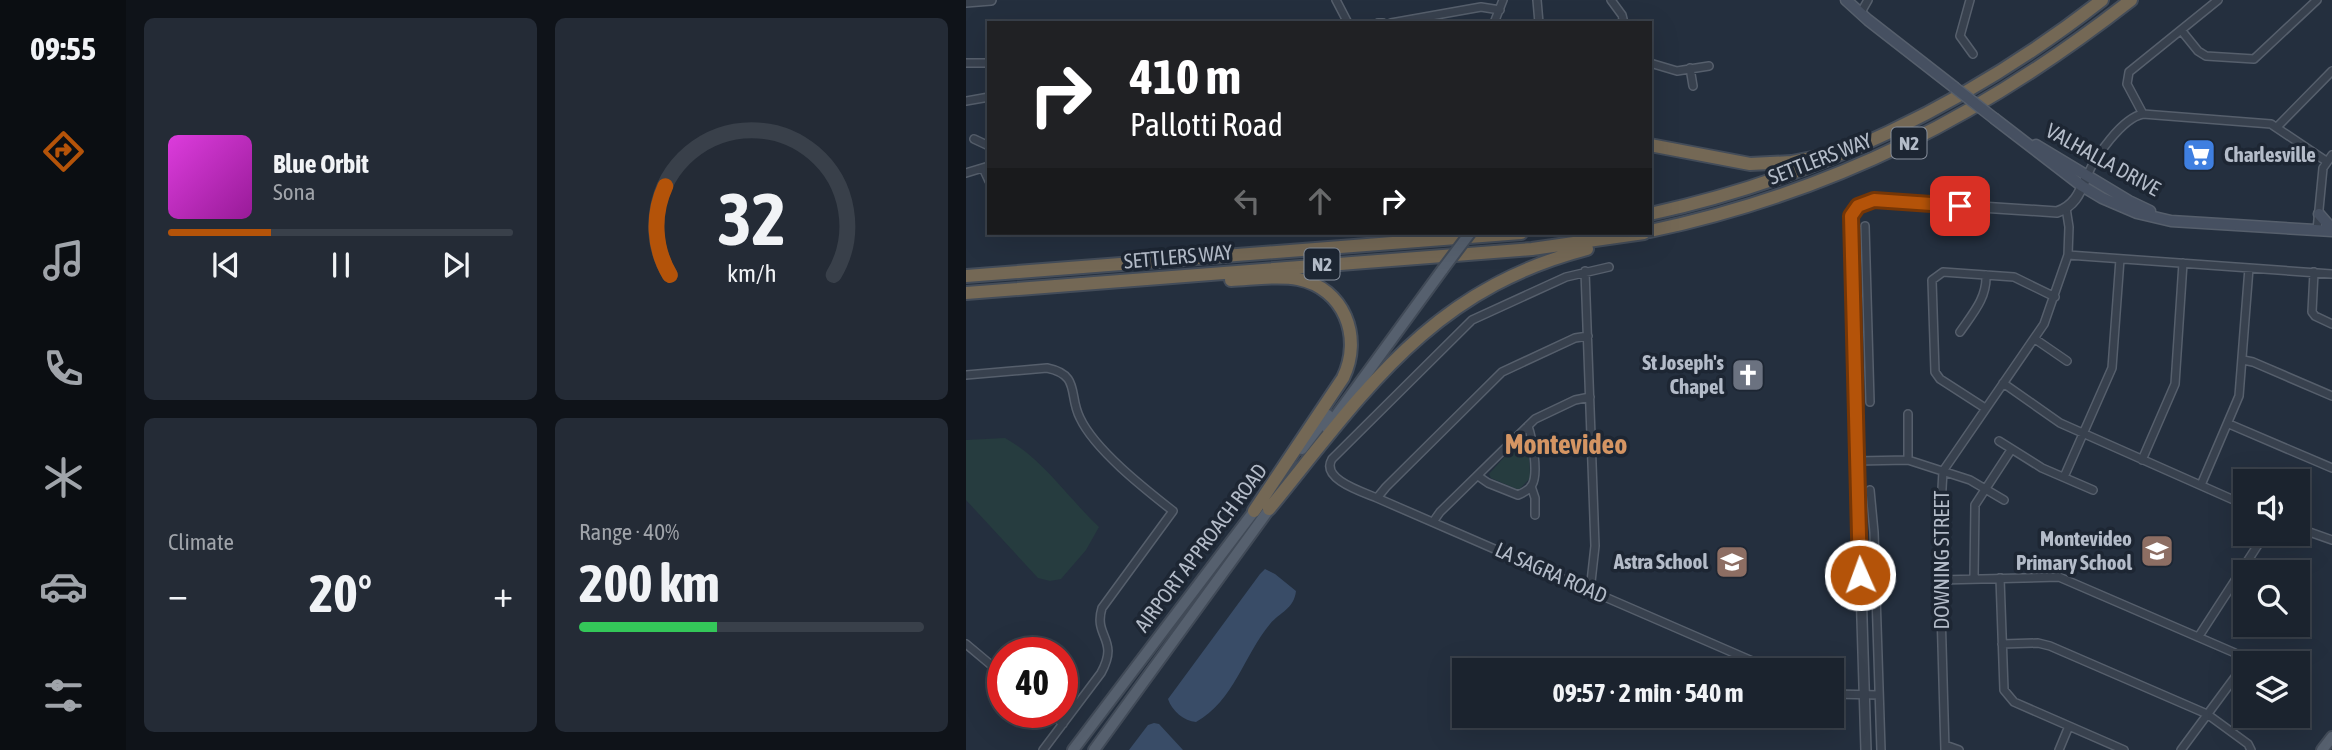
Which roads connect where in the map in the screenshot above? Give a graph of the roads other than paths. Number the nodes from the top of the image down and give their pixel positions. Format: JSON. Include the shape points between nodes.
{"nodes":[{"id":1,"x":991,"y":0,"type":"edge"},
{"id":2,"x":1336,"y":0,"type":"edge"},
{"id":3,"x":1503,"y":0,"type":"edge"},
{"id":4,"x":1536,"y":0,"type":"edge"},
{"id":5,"x":1611,"y":0,"type":"edge"},
{"id":6,"x":1846,"y":0,"type":"edge"},
{"id":7,"x":1868,"y":0,"type":"edge"},
{"id":8,"x":1970,"y":0,"type":"edge"},
{"id":9,"x":2102,"y":0,"type":"edge"},
{"id":10,"x":2131,"y":0,"type":"edge"},
{"id":11,"x":2218,"y":0,"type":"edge"},
{"id":12,"x":2317,"y":0,"type":"edge"},
{"id":13,"x":966,"y":2,"type":"edge"},
{"id":14,"x":1500,"y":10,"type":"junction"},
{"id":15,"x":1860,"y":13,"type":"junction"},
{"id":16,"x":1347,"y":21,"type":"edge"},
{"id":17,"x":1402,"y":21,"type":"edge"},
{"id":18,"x":1495,"y":21,"type":"edge"},
{"id":19,"x":1539,"y":21,"type":"edge"},
{"id":20,"x":1624,"y":21,"type":"edge"},
{"id":21,"x":2181,"y":30,"type":"junction"},
{"id":22,"x":1973,"y":54,"type":"dead end"},
{"id":23,"x":966,"y":63,"type":"edge"},
{"id":24,"x":987,"y":63,"type":"edge"},
{"id":25,"x":1652,"y":64,"type":"edge"},
{"id":26,"x":1709,"y":66,"type":"dead end"},
{"id":27,"x":1690,"y":68,"type":"junction"},
{"id":28,"x":2332,"y":71,"type":"edge"},
{"id":29,"x":1693,"y":86,"type":"dead end"},
{"id":30,"x":987,"y":97,"type":"edge"},
{"id":31,"x":1950,"y":101,"type":"junction"},
{"id":32,"x":966,"y":102,"type":"edge"},
{"id":33,"x":2143,"y":114,"type":"junction"},
{"id":34,"x":2277,"y":127,"type":"junction"},
{"id":35,"x":974,"y":139,"type":"dead end"},
{"id":36,"x":987,"y":145,"type":"edge"},
{"id":37,"x":1652,"y":145,"type":"edge"},
{"id":38,"x":2332,"y":155,"type":"edge"},
{"id":39,"x":2326,"y":161,"type":"junction"},
{"id":40,"x":986,"y":167,"type":"edge"},
{"id":41,"x":966,"y":173,"type":"edge"},
{"id":42,"x":2085,"y":181,"type":"junction"},
{"id":43,"x":2063,"y":210,"type":"junction"},
{"id":44,"x":1652,"y":213,"type":"edge"},
{"id":45,"x":2319,"y":214,"type":"junction"},
{"id":46,"x":1865,"y":226,"type":"dead end"},
{"id":47,"x":2317,"y":230,"type":"junction"},
{"id":48,"x":2332,"y":230,"type":"edge"},
{"id":49,"x":1652,"y":231,"type":"edge"},
{"id":50,"x":1463,"y":235,"type":"edge"},
{"id":51,"x":1474,"y":235,"type":"edge"},
{"id":52,"x":1629,"y":235,"type":"edge"},
{"id":53,"x":1639,"y":235,"type":"edge"},
{"id":54,"x":2068,"y":255,"type":"junction"},
{"id":55,"x":2120,"y":259,"type":"junction"},
{"id":56,"x":2183,"y":263,"type":"junction"},
{"id":57,"x":1609,"y":267,"type":"dead end"},
{"id":58,"x":1851,"y":267,"type":"junction"},
{"id":59,"x":1866,"y":267,"type":"junction"},
{"id":60,"x":2249,"y":268,"type":"junction"},
{"id":61,"x":1585,"y":271,"type":"junction"},
{"id":62,"x":2315,"y":272,"type":"junction"},
{"id":63,"x":2332,"y":274,"type":"edge"},
{"id":64,"x":1986,"y":275,"type":"junction"},
{"id":65,"x":966,"y":276,"type":"edge"},
{"id":66,"x":1000,"y":291,"type":"junction"},
{"id":67,"x":966,"y":293,"type":"edge"},
{"id":68,"x":2054,"y":297,"type":"junction"},
{"id":69,"x":2332,"y":324,"type":"edge"},
{"id":70,"x":1960,"y":332,"type":"dead end"},
{"id":71,"x":1588,"y":336,"type":"junction"},
{"id":72,"x":2035,"y":339,"type":"junction"},
{"id":73,"x":2243,"y":360,"type":"junction"},
{"id":74,"x":2067,"y":361,"type":"dead end"},
{"id":75,"x":1869,"y":370,"type":"junction"},
{"id":76,"x":1854,"y":371,"type":"junction"},
{"id":77,"x":1365,"y":373,"type":"junction"},
{"id":78,"x":966,"y":375,"type":"edge"},
{"id":79,"x":2003,"y":383,"type":"junction"},
{"id":80,"x":2332,"y":396,"type":"edge"},
{"id":81,"x":1590,"y":397,"type":"junction"},
{"id":82,"x":1870,"y":402,"type":"dead end"},
{"id":83,"x":1985,"y":408,"type":"junction"},
{"id":84,"x":1908,"y":414,"type":"dead end"},
{"id":85,"x":2229,"y":424,"type":"junction"},
{"id":86,"x":1528,"y":426,"type":"junction"},
{"id":87,"x":2083,"y":434,"type":"junction"},
{"id":88,"x":1999,"y":441,"type":"dead end"},
{"id":89,"x":2011,"y":450,"type":"junction"},
{"id":90,"x":1908,"y":460,"type":"junction"},
{"id":91,"x":2142,"y":460,"type":"junction"},
{"id":92,"x":1857,"y":461,"type":"junction"},
{"id":93,"x":2332,"y":468,"type":"edge"},
{"id":94,"x":1944,"y":471,"type":"junction"},
{"id":95,"x":1478,"y":476,"type":"junction"},
{"id":96,"x":2064,"y":477,"type":"junction"},
{"id":97,"x":2201,"y":485,"type":"junction"},
{"id":98,"x":1531,"y":486,"type":"junction"},
{"id":99,"x":1985,"y":489,"type":"junction"},
{"id":100,"x":1870,"y":490,"type":"dead end"},
{"id":101,"x":2093,"y":490,"type":"dead end"},
{"id":102,"x":1377,"y":498,"type":"junction"},
{"id":103,"x":2004,"y":500,"type":"dead end"},
{"id":104,"x":2233,"y":500,"type":"edge"},
{"id":105,"x":1269,"y":509,"type":"junction"},
{"id":106,"x":1254,"y":511,"type":"junction"},
{"id":107,"x":1535,"y":515,"type":"dead end"},
{"id":108,"x":1433,"y":522,"type":"junction"},
{"id":109,"x":1859,"y":532,"type":"junction"},
{"id":110,"x":1874,"y":532,"type":"junction"},
{"id":111,"x":2310,"y":532,"type":"edge"},
{"id":112,"x":2332,"y":540,"type":"edge"},
{"id":113,"x":2257,"y":546,"type":"edge"},
{"id":114,"x":1974,"y":578,"type":"junction"},
{"id":115,"x":2000,"y":578,"type":"junction"},
{"id":116,"x":1940,"y":580,"type":"junction"},
{"id":117,"x":1590,"y":591,"type":"junction"},
{"id":118,"x":2199,"y":636,"type":"junction"},
{"id":119,"x":966,"y":644,"type":"edge"},
{"id":120,"x":2002,"y":644,"type":"junction"},
{"id":121,"x":2233,"y":652,"type":"edge"},
{"id":122,"x":1745,"y":658,"type":"edge"},
{"id":123,"x":987,"y":662,"type":"edge"},
{"id":124,"x":2233,"y":685,"type":"edge"},
{"id":125,"x":1844,"y":694,"type":"edge"},
{"id":126,"x":1864,"y":695,"type":"junction"},
{"id":127,"x":1879,"y":695,"type":"junction"},
{"id":128,"x":1078,"y":704,"type":"edge"},
{"id":129,"x":2207,"y":714,"type":"junction"},
{"id":130,"x":2069,"y":726,"type":"junction"},
{"id":131,"x":1060,"y":728,"type":"edge"},
{"id":132,"x":2332,"y":737,"type":"edge"},
{"id":133,"x":1945,"y":747,"type":"edge"},
{"id":134,"x":1043,"y":750,"type":"edge"},
{"id":135,"x":1073,"y":750,"type":"edge"},
{"id":136,"x":1094,"y":750,"type":"edge"},
{"id":137,"x":1866,"y":750,"type":"edge"},
{"id":138,"x":1881,"y":750,"type":"edge"},
{"id":139,"x":1959,"y":750,"type":"edge"},
{"id":140,"x":2059,"y":750,"type":"edge"},
{"id":141,"x":2124,"y":750,"type":"edge"},
{"id":142,"x":2181,"y":750,"type":"edge"},
{"id":143,"x":2251,"y":750,"type":"edge"},
{"id":144,"x":2322,"y":750,"type":"edge"}],
"edges":[{"from":1,"to":13,"type":"street"},
{"from":2,"to":16,"type":"street"},
{"from":3,"to":14,"type":"street"},
{"from":4,"to":19,"type":"street"},
{"from":5,"to":20,"type":"street"},
{"from":6,"to":15,"type":"main road","name":"VALHALLA DRIVE"},
{"from":7,"to":15,"type":"street"},
{"from":8,"to":22,"type":"street","via":[[1960,36]]},
{"from":9,"to":31,"type":"highway","name":"SETTLERS WAY","number":"N2","via":[[2021,59]]},
{"from":10,"to":49,"type":"highway","name":"SETTLERS WAY","number":"N2","via":[[2024,78],[1912,142],[1793,192]]},
{"from":11,"to":21,"type":"street"},
{"from":12,"to":21,"type":"street","via":[[2254,60],[2206,56]]},
{"from":14,"to":17,"type":"street","via":[[1481,7]]},
{"from":14,"to":18,"type":"street"},
{"from":15,"to":42,"type":"main road","name":"VALHALLA DRIVE","bridge":true,"via":[[1995,119]]},
{"from":21,"to":33,"type":"street","via":[[2128,74],[2127,84]]},
{"from":23,"to":24,"type":"street"},
{"from":25,"to":27,"type":"street","via":[[1672,71]]},
{"from":26,"to":27,"type":"street"},
{"from":27,"to":29,"type":"street"},
{"from":28,"to":34,"type":"street"},
{"from":30,"to":32,"type":"street"},
{"from":31,"to":37,"type":"highway","via":[[1832,153],[1792,162],[1750,164]]},
{"from":31,"to":44,"type":"highway","name":"SETTLERS WAY","number":"N2","via":[[1805,169]]},
{"from":33,"to":34,"type":"street"},
{"from":33,"to":42,"type":"street","via":[[2126,122],[2095,160]]},
{"from":34,"to":39,"type":"street"},
{"from":35,"to":36,"type":"street"},
{"from":38,"to":39,"type":"street"},
{"from":39,"to":45,"type":"street"},
{"from":40,"to":41,"type":"street"},
{"from":42,"to":43,"type":"street","via":[[2077,198]]},
{"from":42,"to":47,"type":"main road","name":"VALHALLA DRIVE","via":[[2184,221]]},
{"from":43,"to":54,"type":"street","name":"DOWNING STREET"},
{"from":43,"to":58,"type":"street","via":[[1869,201],[1851,216]]},
{"from":45,"to":47,"type":"street"},
{"from":45,"to":48,"type":"main road"},
{"from":46,"to":59,"type":"street"},
{"from":47,"to":48,"type":"main road","name":"VALHALLA DRIVE"},
{"from":50,"to":65,"type":"highway","name":"SETTLERS WAY","number":"N2"},
{"from":51,"to":77,"type":"main road","name":"AIRPORT APPROACH ROAD","bridge":true},
{"from":52,"to":66,"type":"highway","name":"SETTLERS WAY","number":"N2","via":[[1532,249]]},
{"from":53,"to":105,"type":"highway","via":[[1527,269],[1438,321],[1381,373]]},
{"from":54,"to":55,"type":"street"},
{"from":54,"to":68,"type":"street","name":"DOWNING STREET"},
{"from":55,"to":56,"type":"street"},
{"from":55,"to":87,"type":"street","via":[[2112,364]]},
{"from":56,"to":60,"type":"street"},
{"from":56,"to":91,"type":"street","via":[[2175,384]]},
{"from":57,"to":61,"type":"street"},
{"from":58,"to":59,"type":"street"},
{"from":58,"to":76,"type":"street"},
{"from":59,"to":75,"type":"street"},
{"from":60,"to":62,"type":"street"},
{"from":60,"to":73,"type":"street"},
{"from":61,"to":71,"type":"street"},
{"from":61,"to":102,"type":"street","name":"LA SAGRA ROAD","via":[[1471,321],[1332,458],[1331,472]]},
{"from":62,"to":63,"type":"street"},
{"from":62,"to":69,"type":"street","via":[[2312,312]]},
{"from":64,"to":68,"type":"street","via":[[2021,279]]},
{"from":64,"to":70,"type":"street","via":[[1982,301]]},
{"from":64,"to":83,"type":"street","via":[[1943,272],[1931,285],[1935,372]]},
{"from":66,"to":67,"type":"highway","name":"SETTLERS WAY","number":"N2"},
{"from":66,"to":106,"type":"highway","via":[[1287,278],[1327,292],[1346,314],[1351,329],[1346,371]]},
{"from":68,"to":72,"type":"street","name":"DOWNING STREET"},
{"from":71,"to":81,"type":"street"},
{"from":71,"to":102,"type":"street","via":[[1502,372]]},
{"from":72,"to":74,"type":"street"},
{"from":72,"to":79,"type":"street","name":"DOWNING STREET"},
{"from":73,"to":80,"type":"street"},
{"from":73,"to":85,"type":"street","via":[[2239,396]]},
{"from":75,"to":76,"type":"street"},
{"from":75,"to":82,"type":"street"},
{"from":76,"to":92,"type":"street"},
{"from":77,"to":105,"type":"main road","name":"AIRPORT APPROACH ROAD"},
{"from":77,"to":106,"type":"main road","name":"AIRPORT APPROACH ROAD"},
{"from":78,"to":128,"type":"street","via":[[1058,370],[1072,385],[1079,417],[1091,436],[1173,511],[1102,608],[1099,621],[1110,653]]},
{"from":79,"to":83,"type":"street","name":"DOWNING STREET"},
{"from":79,"to":87,"type":"street"},
{"from":81,"to":86,"type":"street","via":[[1541,415]]},
{"from":81,"to":117,"type":"street","via":[[1595,546]]},
{"from":83,"to":94,"type":"street","name":"DOWNING STREET"},
{"from":84,"to":90,"type":"street"},
{"from":85,"to":93,"type":"street"},
{"from":85,"to":97,"type":"street"},
{"from":86,"to":95,"type":"street"},
{"from":86,"to":98,"type":"street","via":[[1533,446]]},
{"from":87,"to":91,"type":"street"},
{"from":87,"to":96,"type":"street"},
{"from":88,"to":89,"type":"street"},
{"from":89,"to":96,"type":"street"},
{"from":89,"to":99,"type":"street"},
{"from":90,"to":92,"type":"street"},
{"from":90,"to":94,"type":"street"},
{"from":91,"to":97,"type":"street"},
{"from":92,"to":109,"type":"street"},
{"from":94,"to":99,"type":"street"},
{"from":94,"to":116,"type":"street","name":"DOWNING STREET"},
{"from":95,"to":98,"type":"street","via":[[1518,495]]},
{"from":95,"to":108,"type":"street"},
{"from":96,"to":101,"type":"street"},
{"from":97,"to":104,"type":"street"},
{"from":98,"to":107,"type":"street"},
{"from":99,"to":103,"type":"street"},
{"from":99,"to":114,"type":"street","via":[[1974,510]]},
{"from":100,"to":110,"type":"street"},
{"from":102,"to":108,"type":"street","name":"LA SAGRA ROAD"},
{"from":105,"to":136,"type":"main road","name":"AIRPORT APPROACH ROAD"},
{"from":106,"to":135,"type":"main road","name":"AIRPORT APPROACH ROAD"},
{"from":108,"to":117,"type":"street","name":"LA SAGRA ROAD"},
{"from":109,"to":110,"type":"street"},
{"from":109,"to":126,"type":"street"},
{"from":110,"to":127,"type":"street"},
{"from":111,"to":112,"type":"street"},
{"from":113,"to":118,"type":"street"},
{"from":114,"to":115,"type":"street"},
{"from":114,"to":116,"type":"street"},
{"from":115,"to":118,"type":"street","via":[[2066,578]]},
{"from":115,"to":120,"type":"street"},
{"from":116,"to":133,"type":"street","name":"DOWNING STREET"},
{"from":117,"to":122,"type":"street","name":"LA SAGRA ROAD"},
{"from":118,"to":121,"type":"street"},
{"from":119,"to":123,"type":"street"},
{"from":120,"to":129,"type":"street","via":[[2050,646]]},
{"from":120,"to":130,"type":"street","via":[[2006,695]]},
{"from":124,"to":129,"type":"street"},
{"from":125,"to":126,"type":"street"},
{"from":126,"to":127,"type":"street"},
{"from":126,"to":137,"type":"street"},
{"from":127,"to":138,"type":"street"},
{"from":129,"to":142,"type":"street"},
{"from":129,"to":143,"type":"street"},
{"from":130,"to":140,"type":"street"},
{"from":130,"to":141,"type":"street"},
{"from":131,"to":134,"type":"street"},
{"from":132,"to":144,"type":"main road"},
{"from":133,"to":139,"type":"street"}]}
